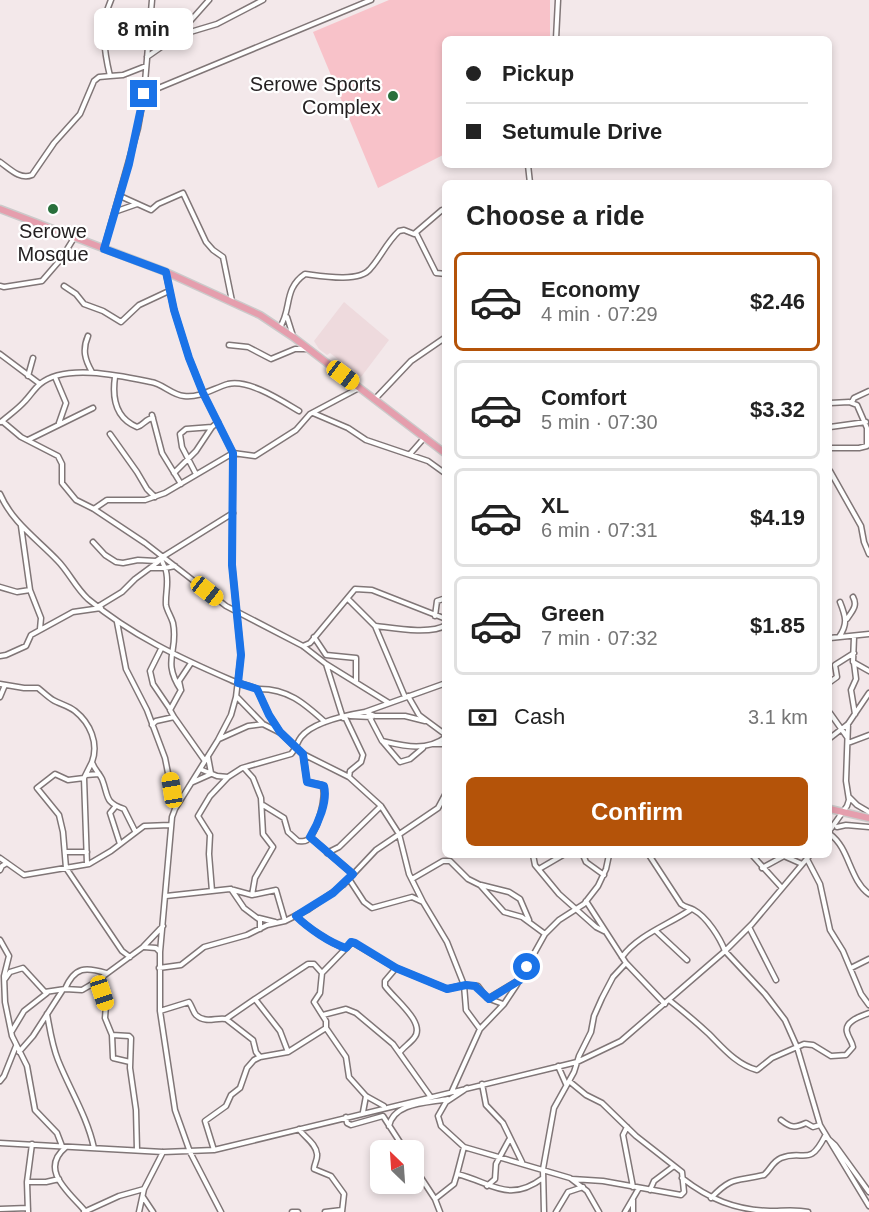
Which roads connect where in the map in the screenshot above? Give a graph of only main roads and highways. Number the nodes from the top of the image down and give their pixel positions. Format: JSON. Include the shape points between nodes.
{"nodes":[{"id":1,"x":0,"y":209,"type":"edge"},
{"id":2,"x":442,"y":450,"type":"edge"},
{"id":3,"x":832,"y":810,"type":"edge"},
{"id":4,"x":869,"y":819,"type":"edge"}],
"edges":[{"from":1,"to":2,"type":"main road","via":[[166,272],[280,327]]},
{"from":3,"to":4,"type":"main road"}]}
